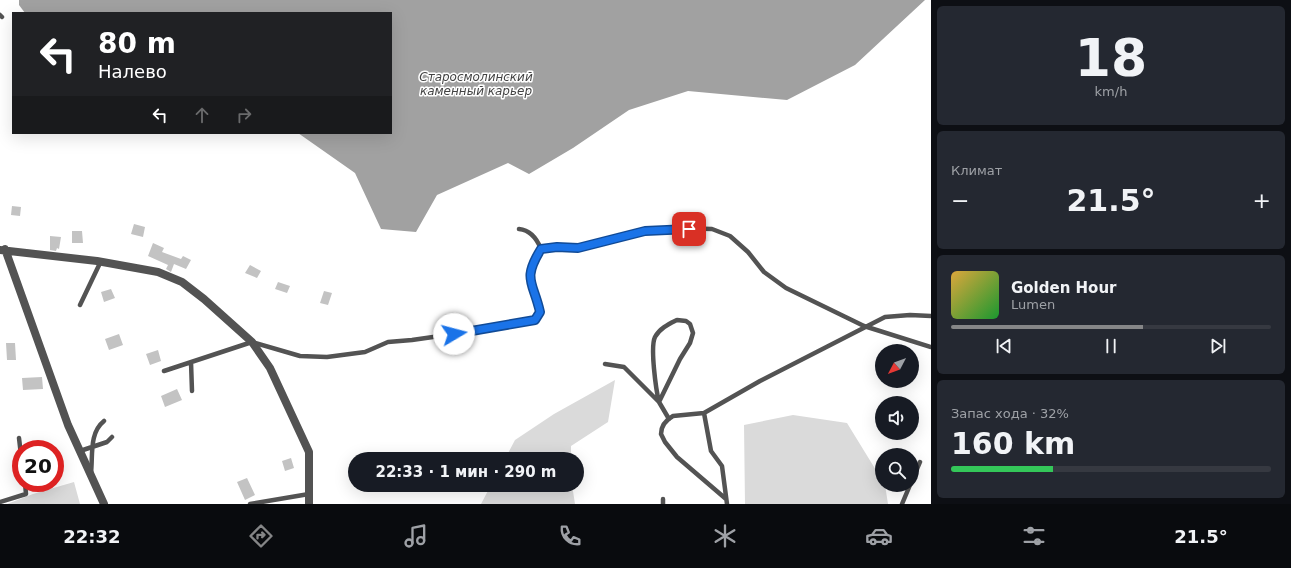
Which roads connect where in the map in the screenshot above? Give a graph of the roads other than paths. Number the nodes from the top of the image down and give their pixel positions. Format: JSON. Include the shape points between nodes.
{"nodes":[{"id":1,"x":519,"y":229,"type":"dead end"},
{"id":2,"x":3,"y":249,"type":"edge"},
{"id":3,"x":541,"y":249,"type":"junction"},
{"id":4,"x":101,"y":261,"type":"junction"},
{"id":5,"x":80,"y":304,"type":"dead end"},
{"id":6,"x":931,"y":316,"type":"edge"},
{"id":7,"x":864,"y":326,"type":"junction"},
{"id":8,"x":252,"y":342,"type":"junction"},
{"id":9,"x":931,"y":347,"type":"edge"},
{"id":10,"x":191,"y":362,"type":"junction"},
{"id":11,"x":605,"y":364,"type":"dead end"},
{"id":12,"x":164,"y":371,"type":"dead end"},
{"id":13,"x":192,"y":391,"type":"dead end"},
{"id":14,"x":659,"y":402,"type":"junction"},
{"id":15,"x":704,"y":413,"type":"junction"},
{"id":16,"x":669,"y":419,"type":"junction"},
{"id":17,"x":104,"y":421,"type":"dead end"},
{"id":18,"x":112,"y":437,"type":"dead end"},
{"id":19,"x":94,"y":446,"type":"junction"},
{"id":20,"x":80,"y":451,"type":"junction"},
{"id":21,"x":91,"y":474,"type":"junction"},
{"id":22,"x":26,"y":492,"type":"edge"},
{"id":23,"x":907,"y":492,"type":"edge"},
{"id":24,"x":309,"y":494,"type":"junction"},
{"id":25,"x":0,"y":502,"type":"edge"},
{"id":26,"x":727,"y":502,"type":"edge"},
{"id":27,"x":104,"y":504,"type":"edge"},
{"id":28,"x":250,"y":504,"type":"edge"},
{"id":29,"x":309,"y":504,"type":"edge"},
{"id":30,"x":902,"y":504,"type":"edge"}],
"edges":[{"from":1,"to":3,"type":"lane","via":[[534,236]]},
{"from":2,"to":4,"type":"street"},
{"from":2,"to":20,"type":"street"},
{"from":3,"to":7,"type":"lane","via":[[578,248],[645,231],[678,228],[712,229],[730,236],[748,252],[764,272],[786,288]]},
{"from":3,"to":8,"type":"lane","via":[[534,260],[529,280],[540,312],[535,320],[510,326],[388,342],[365,352],[328,356],[300,356]]},
{"from":4,"to":5,"type":"lane"},
{"from":4,"to":8,"type":"street","via":[[158,272],[182,282]]},
{"from":6,"to":7,"type":"lane","via":[[885,317]]},
{"from":7,"to":9,"type":"lane"},
{"from":7,"to":15,"type":"lane"},
{"from":8,"to":10,"type":"lane"},
{"from":8,"to":24,"type":"street","via":[[270,368],[309,452]]},
{"from":10,"to":12,"type":"lane"},
{"from":10,"to":13,"type":"lane"},
{"from":11,"to":14,"type":"lane","via":[[624,367]]},
{"from":14,"to":14,"type":"lane","via":[[656,390],[655,337],[664,326],[678,320],[686,321],[692,328],[690,343]]},
{"from":14,"to":16,"type":"lane"},
{"from":15,"to":16,"type":"lane","via":[[673,416]]},
{"from":15,"to":26,"type":"lane","via":[[712,451],[722,466]]},
{"from":16,"to":26,"type":"lane","via":[[661,434],[671,450]]},
{"from":17,"to":19,"type":"lane","via":[[92,438]]},
{"from":18,"to":19,"type":"lane","via":[[107,442]]},
{"from":19,"to":20,"type":"lane"},
{"from":19,"to":21,"type":"lane"},
{"from":20,"to":21,"type":"street"},
{"from":21,"to":27,"type":"street"},
{"from":22,"to":25,"type":"lane"},
{"from":23,"to":30,"type":"lane"},
{"from":24,"to":28,"type":"lane"},
{"from":24,"to":29,"type":"street"}]}
